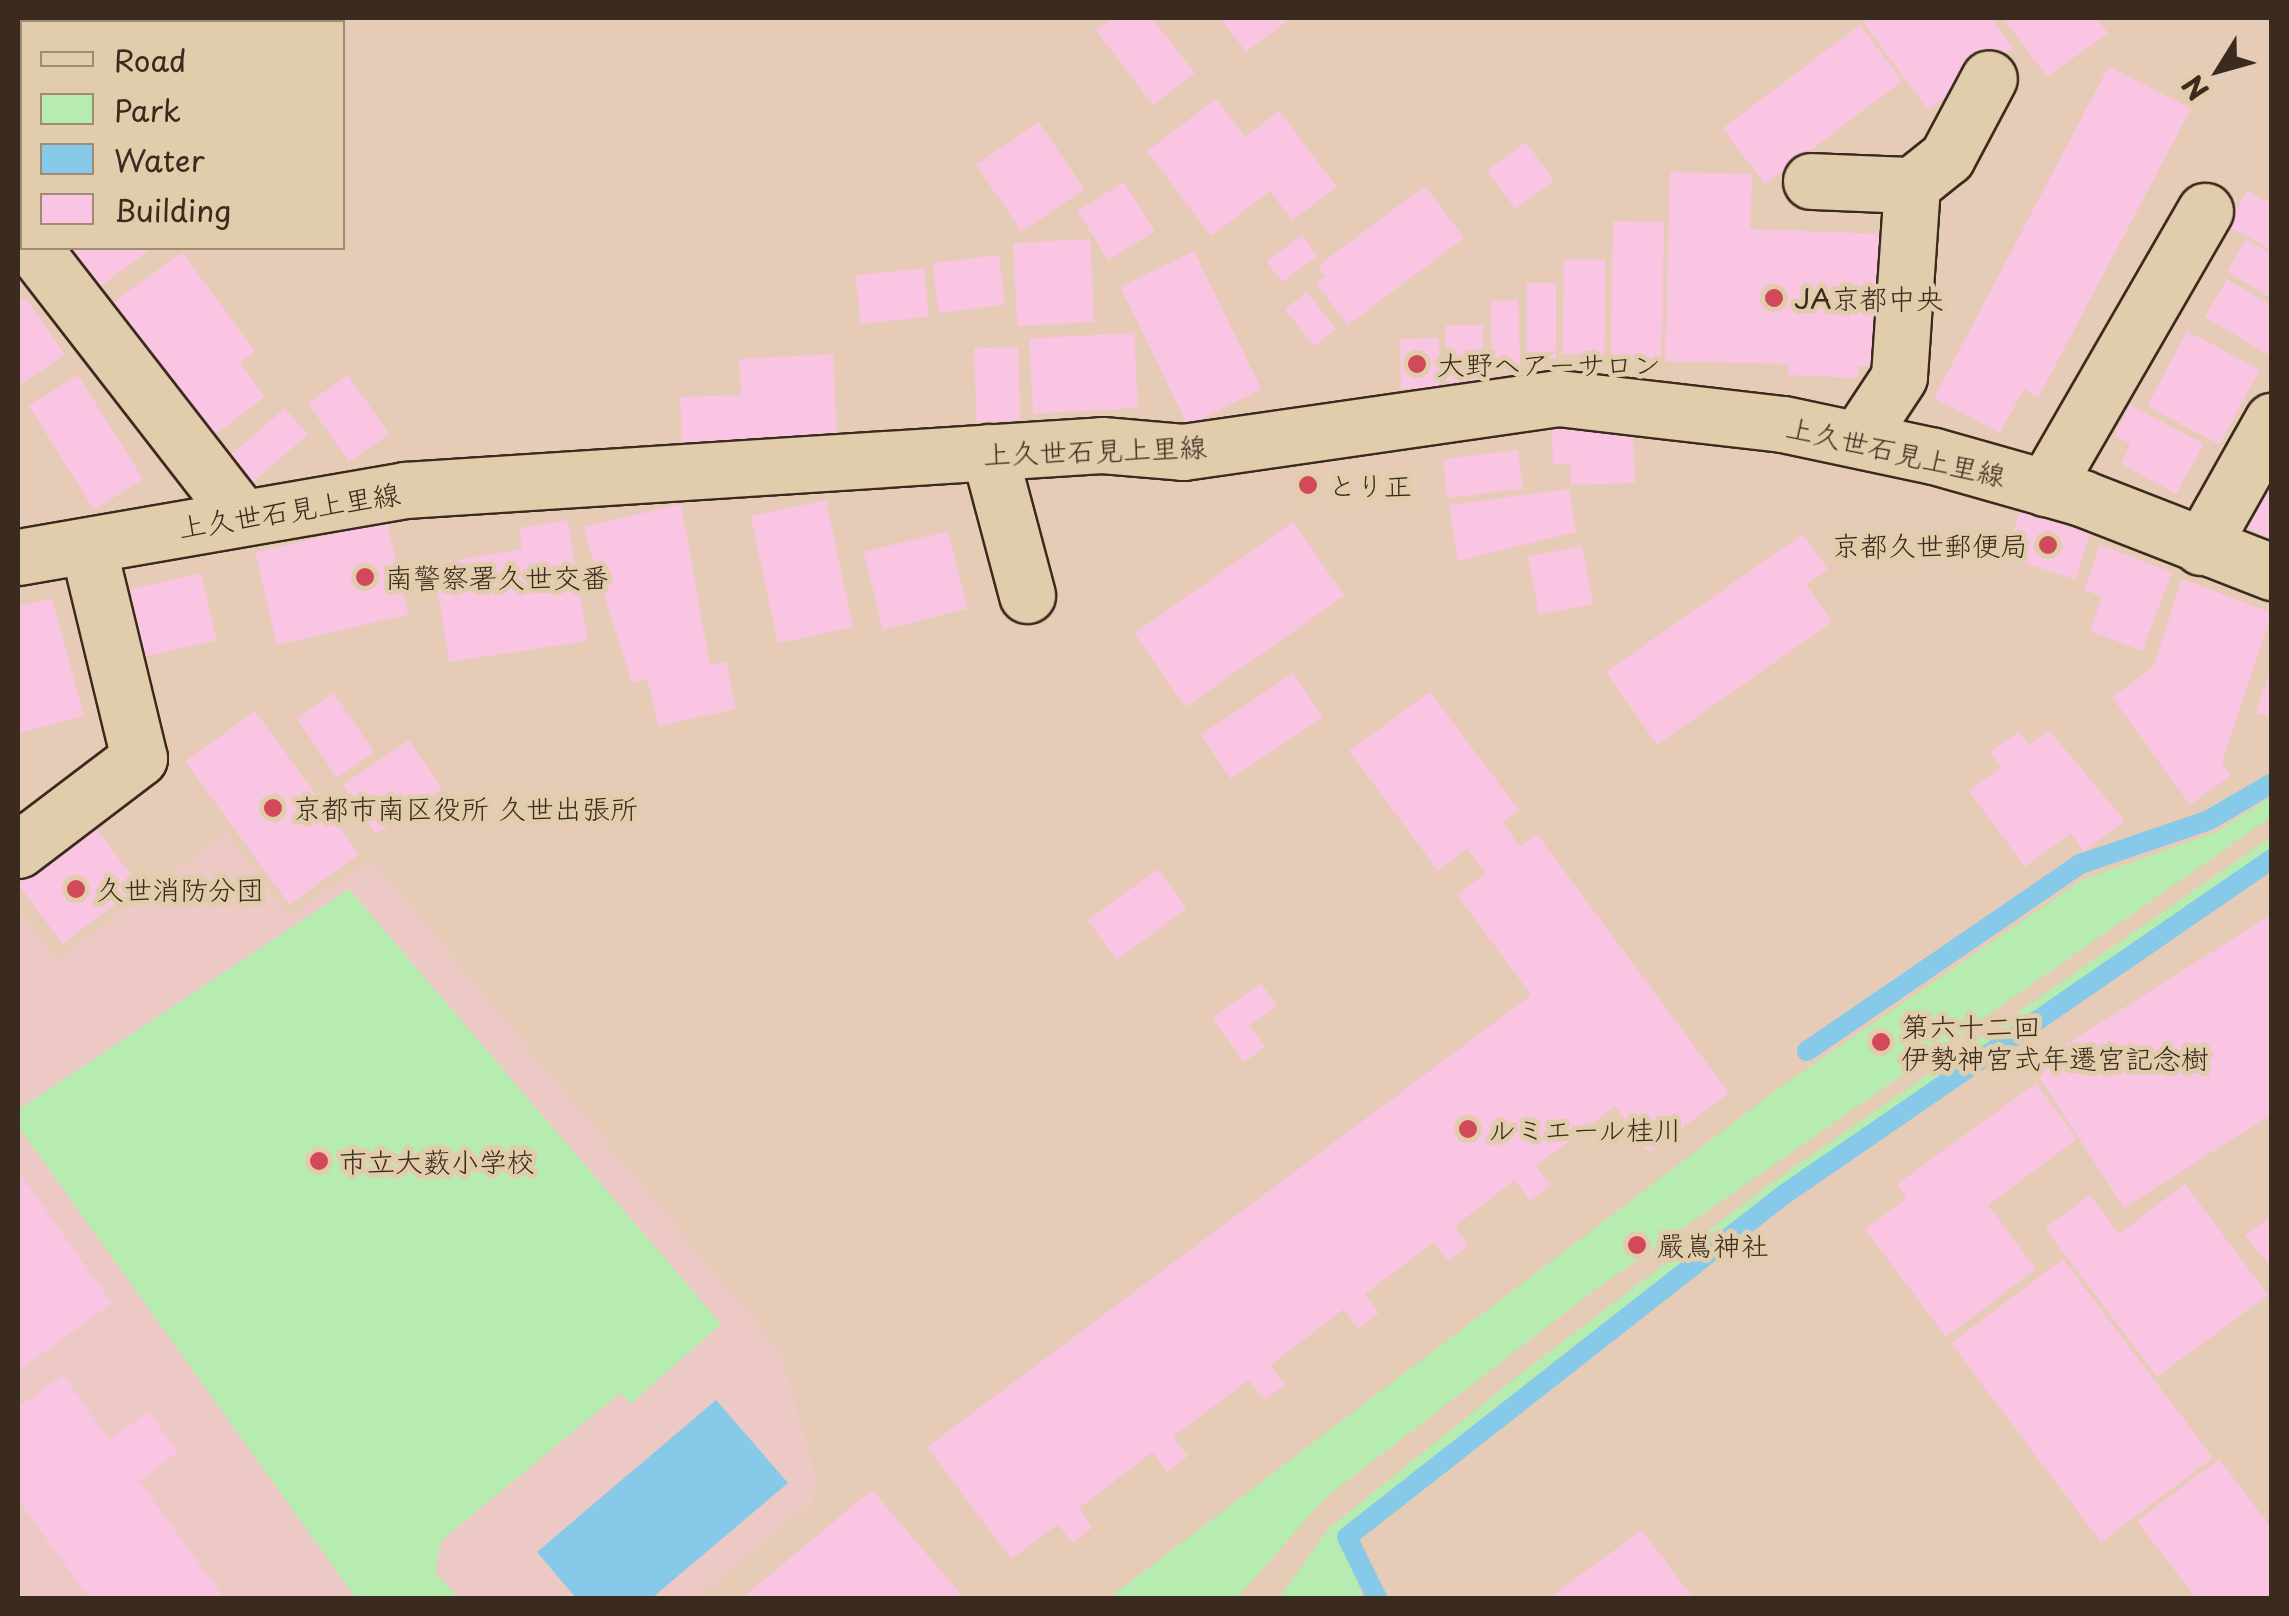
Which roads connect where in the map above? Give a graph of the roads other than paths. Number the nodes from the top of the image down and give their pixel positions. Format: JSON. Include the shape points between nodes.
{"nodes":[{"id":1,"x":1988,"y":78,"type":"dead end"},
{"id":2,"x":1812,"y":181,"type":"dead end"},
{"id":3,"x":1912,"y":186,"type":"junction"},
{"id":4,"x":2205,"y":211,"type":"dead end"},
{"id":5,"x":35,"y":250,"type":"edge"},
{"id":6,"x":2272,"y":421,"type":"edge"},
{"id":7,"x":1858,"y":439,"type":"junction"},
{"id":8,"x":989,"y":452,"type":"junction"},
{"id":9,"x":2045,"y":488,"type":"junction"},
{"id":10,"x":239,"y":514,"type":"junction"},
{"id":11,"x":2201,"y":547,"type":"junction"},
{"id":12,"x":88,"y":548,"type":"junction"},
{"id":13,"x":18,"y":558,"type":"edge"},
{"id":14,"x":2272,"y":572,"type":"edge"},
{"id":15,"x":1027,"y":595,"type":"dead end"},
{"id":16,"x":18,"y":850,"type":"edge"}],
"edges":[{"from":1,"to":3,"type":"main road","via":[[1947,158]]},
{"from":2,"to":3,"type":"main road"},
{"from":3,"to":7,"type":"main road","via":[[1898,377]]},
{"from":4,"to":9,"type":"main road"},
{"from":5,"to":10,"type":"main road"},
{"from":6,"to":11,"type":"main road"},
{"from":7,"to":8,"type":"main road","name":"上久世石見上里線","via":[[1558,398],[1183,452],[1102,445]]},
{"from":7,"to":9,"type":"main road","name":"上久世石見上里線"},
{"from":8,"to":10,"type":"main road","name":"上久世石見上里線","via":[[406,490]]},
{"from":8,"to":15,"type":"main road"},
{"from":9,"to":11,"type":"main road","name":"上久世石見上里線"},
{"from":10,"to":12,"type":"main road","name":"上久世石見上里線"},
{"from":11,"to":14,"type":"main road","name":"上久世石見上里線"},
{"from":12,"to":13,"type":"main road","name":"上久世石見上里線"},
{"from":12,"to":16,"type":"main road","via":[[139,758]]}]}
